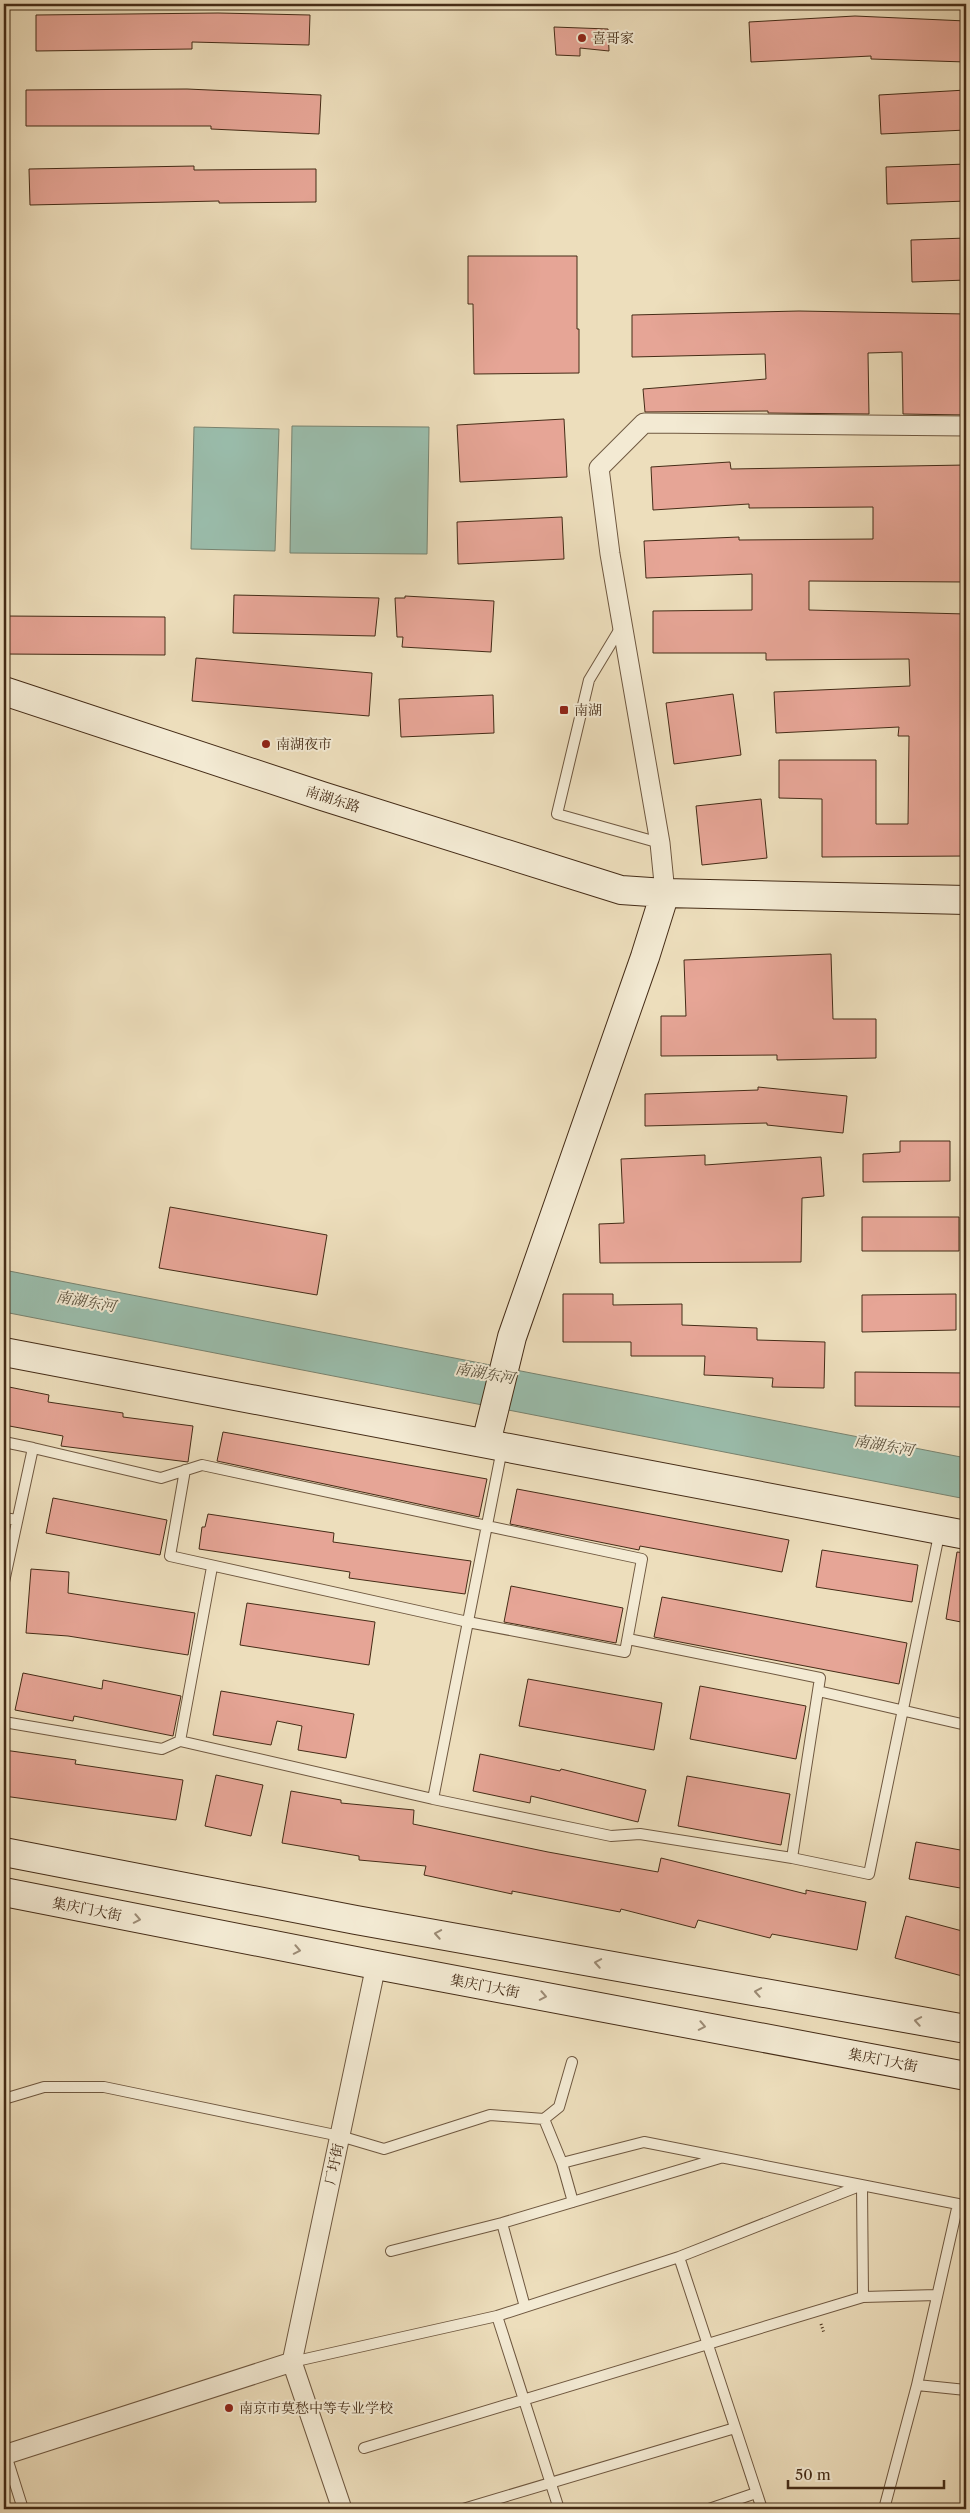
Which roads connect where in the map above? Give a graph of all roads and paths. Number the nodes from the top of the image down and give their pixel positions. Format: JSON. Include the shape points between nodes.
{"nodes":[{"id":1,"x":966,"y":426,"type":"edge"},
{"id":2,"x":623,"y":624,"type":"junction"},
{"id":3,"x":4,"y":691,"type":"edge"},
{"id":4,"x":660,"y":843,"type":"junction"},
{"id":5,"x":665,"y":893,"type":"junction"},
{"id":6,"x":966,"y":900,"type":"edge"},
{"id":7,"x":4,"y":1352,"type":"edge"},
{"id":8,"x":4,"y":1442,"type":"edge"},
{"id":9,"x":494,"y":1445,"type":"junction"},
{"id":10,"x":33,"y":1448,"type":"junction"},
{"id":11,"x":185,"y":1470,"type":"junction"},
{"id":12,"x":4,"y":1518,"type":"edge"},
{"id":13,"x":17,"y":1520,"type":"junction"},
{"id":14,"x":487,"y":1526,"type":"junction"},
{"id":15,"x":940,"y":1530,"type":"junction"},
{"id":16,"x":966,"y":1535,"type":"edge"},
{"id":17,"x":212,"y":1567,"type":"junction"},
{"id":18,"x":4,"y":1582,"type":"edge"},
{"id":19,"x":468,"y":1622,"type":"junction"},
{"id":20,"x":628,"y":1639,"type":"junction"},
{"id":21,"x":818,"y":1691,"type":"junction"},
{"id":22,"x":903,"y":1709,"type":"junction"},
{"id":23,"x":4,"y":1722,"type":"edge"},
{"id":24,"x":966,"y":1725,"type":"edge"},
{"id":25,"x":180,"y":1741,"type":"junction"},
{"id":26,"x":433,"y":1799,"type":"junction"},
{"id":27,"x":4,"y":1852,"type":"edge"},
{"id":28,"x":792,"y":1858,"type":"junction"},
{"id":29,"x":4,"y":1892,"type":"edge"},
{"id":30,"x":376,"y":1965,"type":"junction"},
{"id":31,"x":966,"y":2029,"type":"edge"},
{"id":32,"x":572,"y":2062,"type":"dead end"},
{"id":33,"x":966,"y":2076,"type":"edge"},
{"id":34,"x":4,"y":2099,"type":"edge"},
{"id":35,"x":544,"y":2119,"type":"junction"},
{"id":36,"x":340,"y":2136,"type":"junction"},
{"id":37,"x":724,"y":2157,"type":"junction"},
{"id":38,"x":562,"y":2163,"type":"junction"},
{"id":39,"x":862,"y":2185,"type":"junction"},
{"id":40,"x":573,"y":2202,"type":"junction"},
{"id":41,"x":502,"y":2223,"type":"junction"},
{"id":42,"x":391,"y":2251,"type":"dead end"},
{"id":43,"x":678,"y":2257,"type":"junction"},
{"id":44,"x":937,"y":2295,"type":"junction"},
{"id":45,"x":863,"y":2297,"type":"junction"},
{"id":46,"x":524,"y":2307,"type":"junction"},
{"id":47,"x":496,"y":2316,"type":"junction"},
{"id":48,"x":707,"y":2343,"type":"junction"},
{"id":49,"x":292,"y":2362,"type":"junction"},
{"id":50,"x":917,"y":2385,"type":"junction"},
{"id":51,"x":966,"y":2390,"type":"edge"},
{"id":52,"x":524,"y":2400,"type":"junction"},
{"id":53,"x":735,"y":2428,"type":"junction"},
{"id":54,"x":364,"y":2448,"type":"dead end"},
{"id":55,"x":5,"y":2455,"type":"edge"},
{"id":56,"x":551,"y":2483,"type":"junction"},
{"id":57,"x":756,"y":2494,"type":"junction"},
{"id":58,"x":23,"y":2509,"type":"edge"},
{"id":59,"x":342,"y":2509,"type":"edge"},
{"id":60,"x":463,"y":2509,"type":"edge"},
{"id":61,"x":559,"y":2509,"type":"edge"},
{"id":62,"x":709,"y":2509,"type":"edge"},
{"id":63,"x":762,"y":2509,"type":"edge"},
{"id":64,"x":884,"y":2509,"type":"edge"}],
"edges":[{"from":1,"to":2,"type":"street","via":[[644,422],[599,468]]},
{"from":2,"to":4,"type":"street"},
{"from":2,"to":4,"type":"lane","via":[[589,680],[557,814]]},
{"from":3,"to":5,"type":"street","name":"南湖东路","via":[[621,890]]},
{"from":4,"to":5,"type":"street"},
{"from":5,"to":6,"type":"street","name":"南湖东路"},
{"from":5,"to":9,"type":"street","via":[[512,1337],[499,1396]]},
{"from":7,"to":9,"type":"street"},
{"from":8,"to":10,"type":"lane"},
{"from":9,"to":14,"type":"lane"},
{"from":9,"to":15,"type":"street"},
{"from":10,"to":11,"type":"lane","via":[[161,1478]]},
{"from":10,"to":13,"type":"lane"},
{"from":11,"to":14,"type":"lane","via":[[202,1465]]},
{"from":11,"to":17,"type":"lane","via":[[170,1556]]},
{"from":12,"to":13,"type":"lane"},
{"from":13,"to":18,"type":"lane"},
{"from":14,"to":19,"type":"lane"},
{"from":14,"to":20,"type":"lane","via":[[642,1559]]},
{"from":15,"to":16,"type":"street"},
{"from":15,"to":22,"type":"lane"},
{"from":17,"to":19,"type":"lane"},
{"from":17,"to":25,"type":"lane"},
{"from":19,"to":20,"type":"lane","via":[[625,1652]]},
{"from":19,"to":26,"type":"lane"},
{"from":20,"to":21,"type":"lane","via":[[820,1678]]},
{"from":21,"to":22,"type":"lane"},
{"from":21,"to":28,"type":"lane"},
{"from":22,"to":24,"type":"lane"},
{"from":22,"to":28,"type":"lane","via":[[869,1874]]},
{"from":23,"to":25,"type":"lane","via":[[162,1749]]},
{"from":25,"to":26,"type":"lane"},
{"from":26,"to":28,"type":"lane","via":[[611,1836],[640,1834]]},
{"from":31,"to":27,"type":"street","one_way":true,"via":[[356,1920]]},
{"from":29,"to":30,"type":"street","name":"集庆门大街","one_way":true},
{"from":30,"to":33,"type":"street","name":"集庆门大街","one_way":true},
{"from":30,"to":36,"type":"street","name":"厂圩街"},
{"from":32,"to":35,"type":"lane","via":[[559,2107]]},
{"from":34,"to":36,"type":"lane","via":[[44,2087],[104,2086]]},
{"from":35,"to":36,"type":"lane","via":[[490,2115],[384,2149]]},
{"from":35,"to":38,"type":"lane"},
{"from":36,"to":49,"type":"street","name":"厂圩街"},
{"from":37,"to":38,"type":"lane","via":[[644,2142]]},
{"from":37,"to":39,"type":"lane"},
{"from":37,"to":40,"type":"lane"},
{"from":38,"to":40,"type":"lane"},
{"from":39,"to":43,"type":"lane"},
{"from":39,"to":44,"type":"lane","via":[[958,2204]]},
{"from":39,"to":45,"type":"lane"},
{"from":40,"to":41,"type":"lane"},
{"from":41,"to":42,"type":"lane"},
{"from":41,"to":46,"type":"lane"},
{"from":43,"to":46,"type":"lane"},
{"from":43,"to":48,"type":"lane"},
{"from":44,"to":45,"type":"lane"},
{"from":44,"to":50,"type":"lane"},
{"from":45,"to":48,"type":"lane"},
{"from":46,"to":47,"type":"lane"},
{"from":47,"to":49,"type":"lane"},
{"from":47,"to":52,"type":"lane"},
{"from":48,"to":52,"type":"lane"},
{"from":48,"to":53,"type":"lane"},
{"from":49,"to":55,"type":"street"},
{"from":49,"to":59,"type":"street"},
{"from":50,"to":51,"type":"lane"},
{"from":50,"to":64,"type":"lane"},
{"from":52,"to":54,"type":"lane"},
{"from":52,"to":56,"type":"lane"},
{"from":53,"to":56,"type":"lane"},
{"from":53,"to":57,"type":"lane"},
{"from":55,"to":58,"type":"lane"},
{"from":56,"to":60,"type":"lane"},
{"from":56,"to":61,"type":"lane"},
{"from":57,"to":62,"type":"lane"},
{"from":57,"to":63,"type":"lane"}]}
